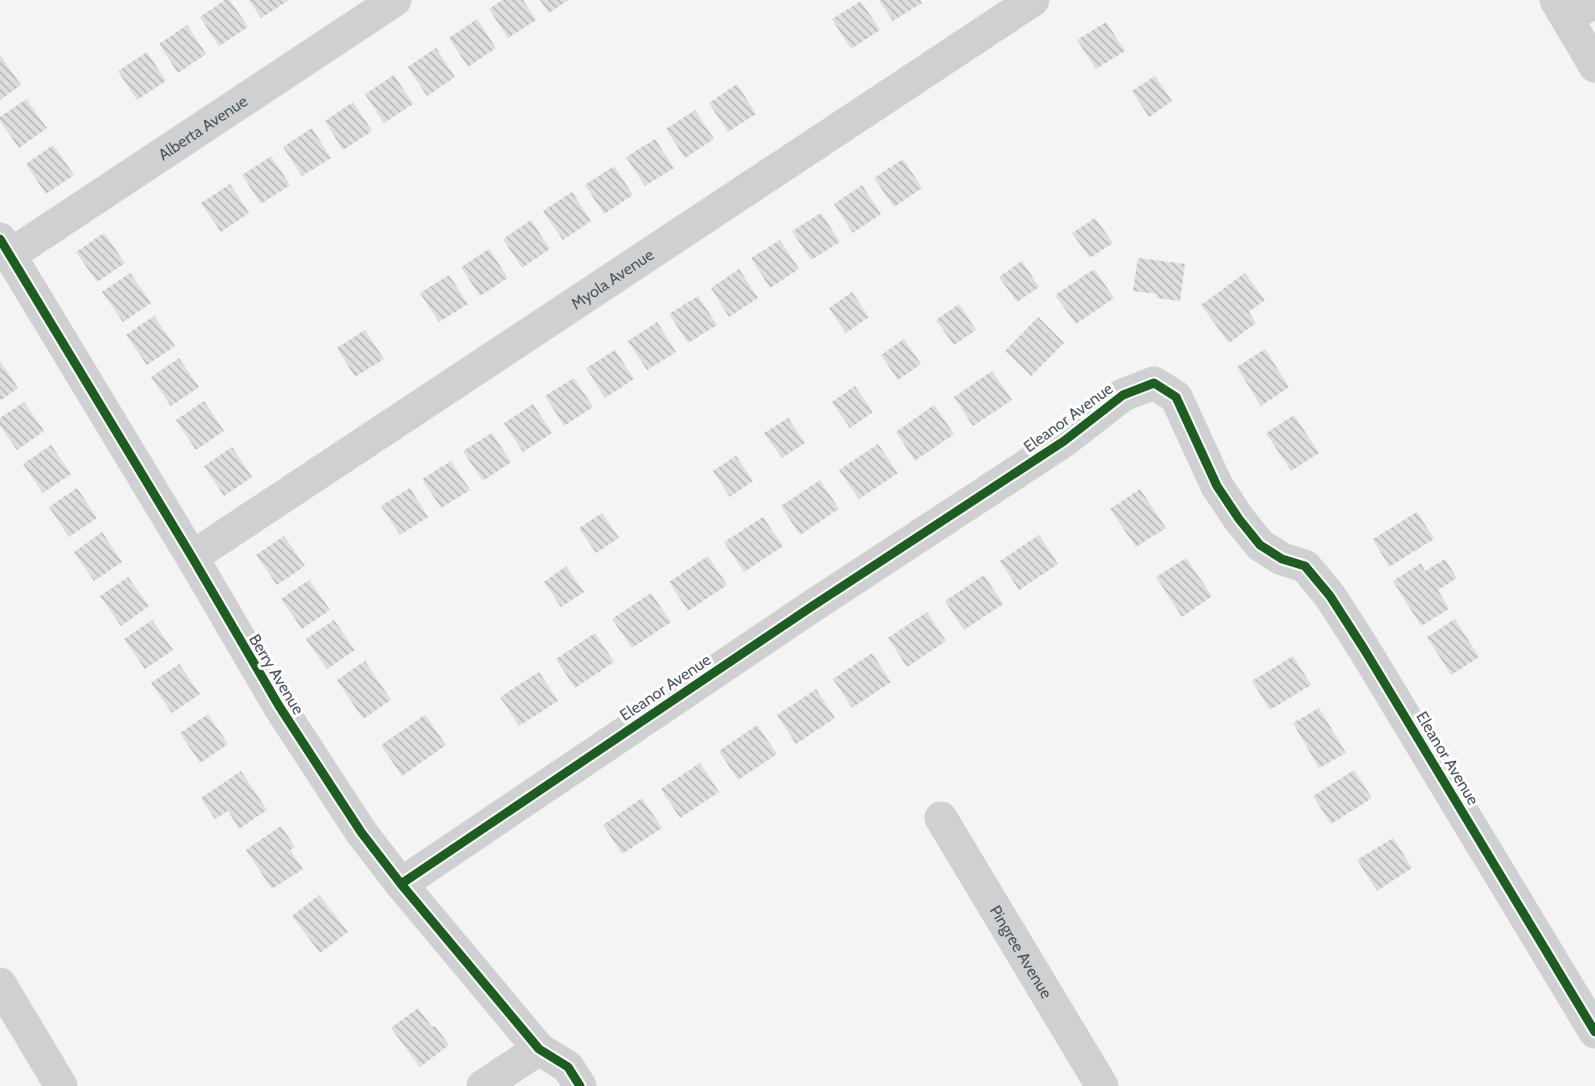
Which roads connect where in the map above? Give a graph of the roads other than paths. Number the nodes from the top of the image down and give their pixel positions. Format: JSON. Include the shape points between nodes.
{"nodes":[{"id":1,"x":395,"y":0,"type":"edge"},
{"id":2,"x":1033,"y":0,"type":"edge"},
{"id":3,"x":1595,"y":2,"type":"edge"},
{"id":4,"x":1562,"y":9,"type":"edge"},
{"id":5,"x":1595,"y":66,"type":"edge"},
{"id":6,"x":5,"y":247,"type":"edge"},
{"id":7,"x":192,"y":557,"type":"junction"},
{"id":8,"x":941,"y":818,"type":"dead end"},
{"id":9,"x":401,"y":884,"type":"junction"},
{"id":10,"x":0,"y":984,"type":"edge"},
{"id":11,"x":1595,"y":1032,"type":"edge"},
{"id":12,"x":538,"y":1049,"type":"junction"},
{"id":13,"x":61,"y":1086,"type":"edge"},
{"id":14,"x":483,"y":1086,"type":"edge"},
{"id":15,"x":580,"y":1086,"type":"edge"},
{"id":16,"x":1102,"y":1086,"type":"edge"}],
"edges":[{"from":1,"to":6,"type":"street","name":"Alberta Avenue"},
{"from":2,"to":7,"type":"street","name":"Myola Avenue"},
{"from":3,"to":4,"type":"street"},
{"from":4,"to":5,"type":"street"},
{"from":6,"to":7,"type":"street","name":"Berry Avenue"},
{"from":7,"to":9,"type":"street","name":"Berry Avenue","via":[[279,706],[361,832]]},
{"from":8,"to":16,"type":"street","name":"Pingree Avenue"},
{"from":9,"to":11,"type":"street","name":"Eleanor Avenue","via":[[1064,441],[1123,395],[1154,383],[1176,397],[1217,486],[1260,545],[1282,559],[1305,566],[1330,596]]},
{"from":9,"to":12,"type":"street","name":"Berry Avenue"},
{"from":10,"to":13,"type":"street"},
{"from":12,"to":14,"type":"street"},
{"from":12,"to":15,"type":"street","name":"Berry Avenue","via":[[567,1067]]}]}
